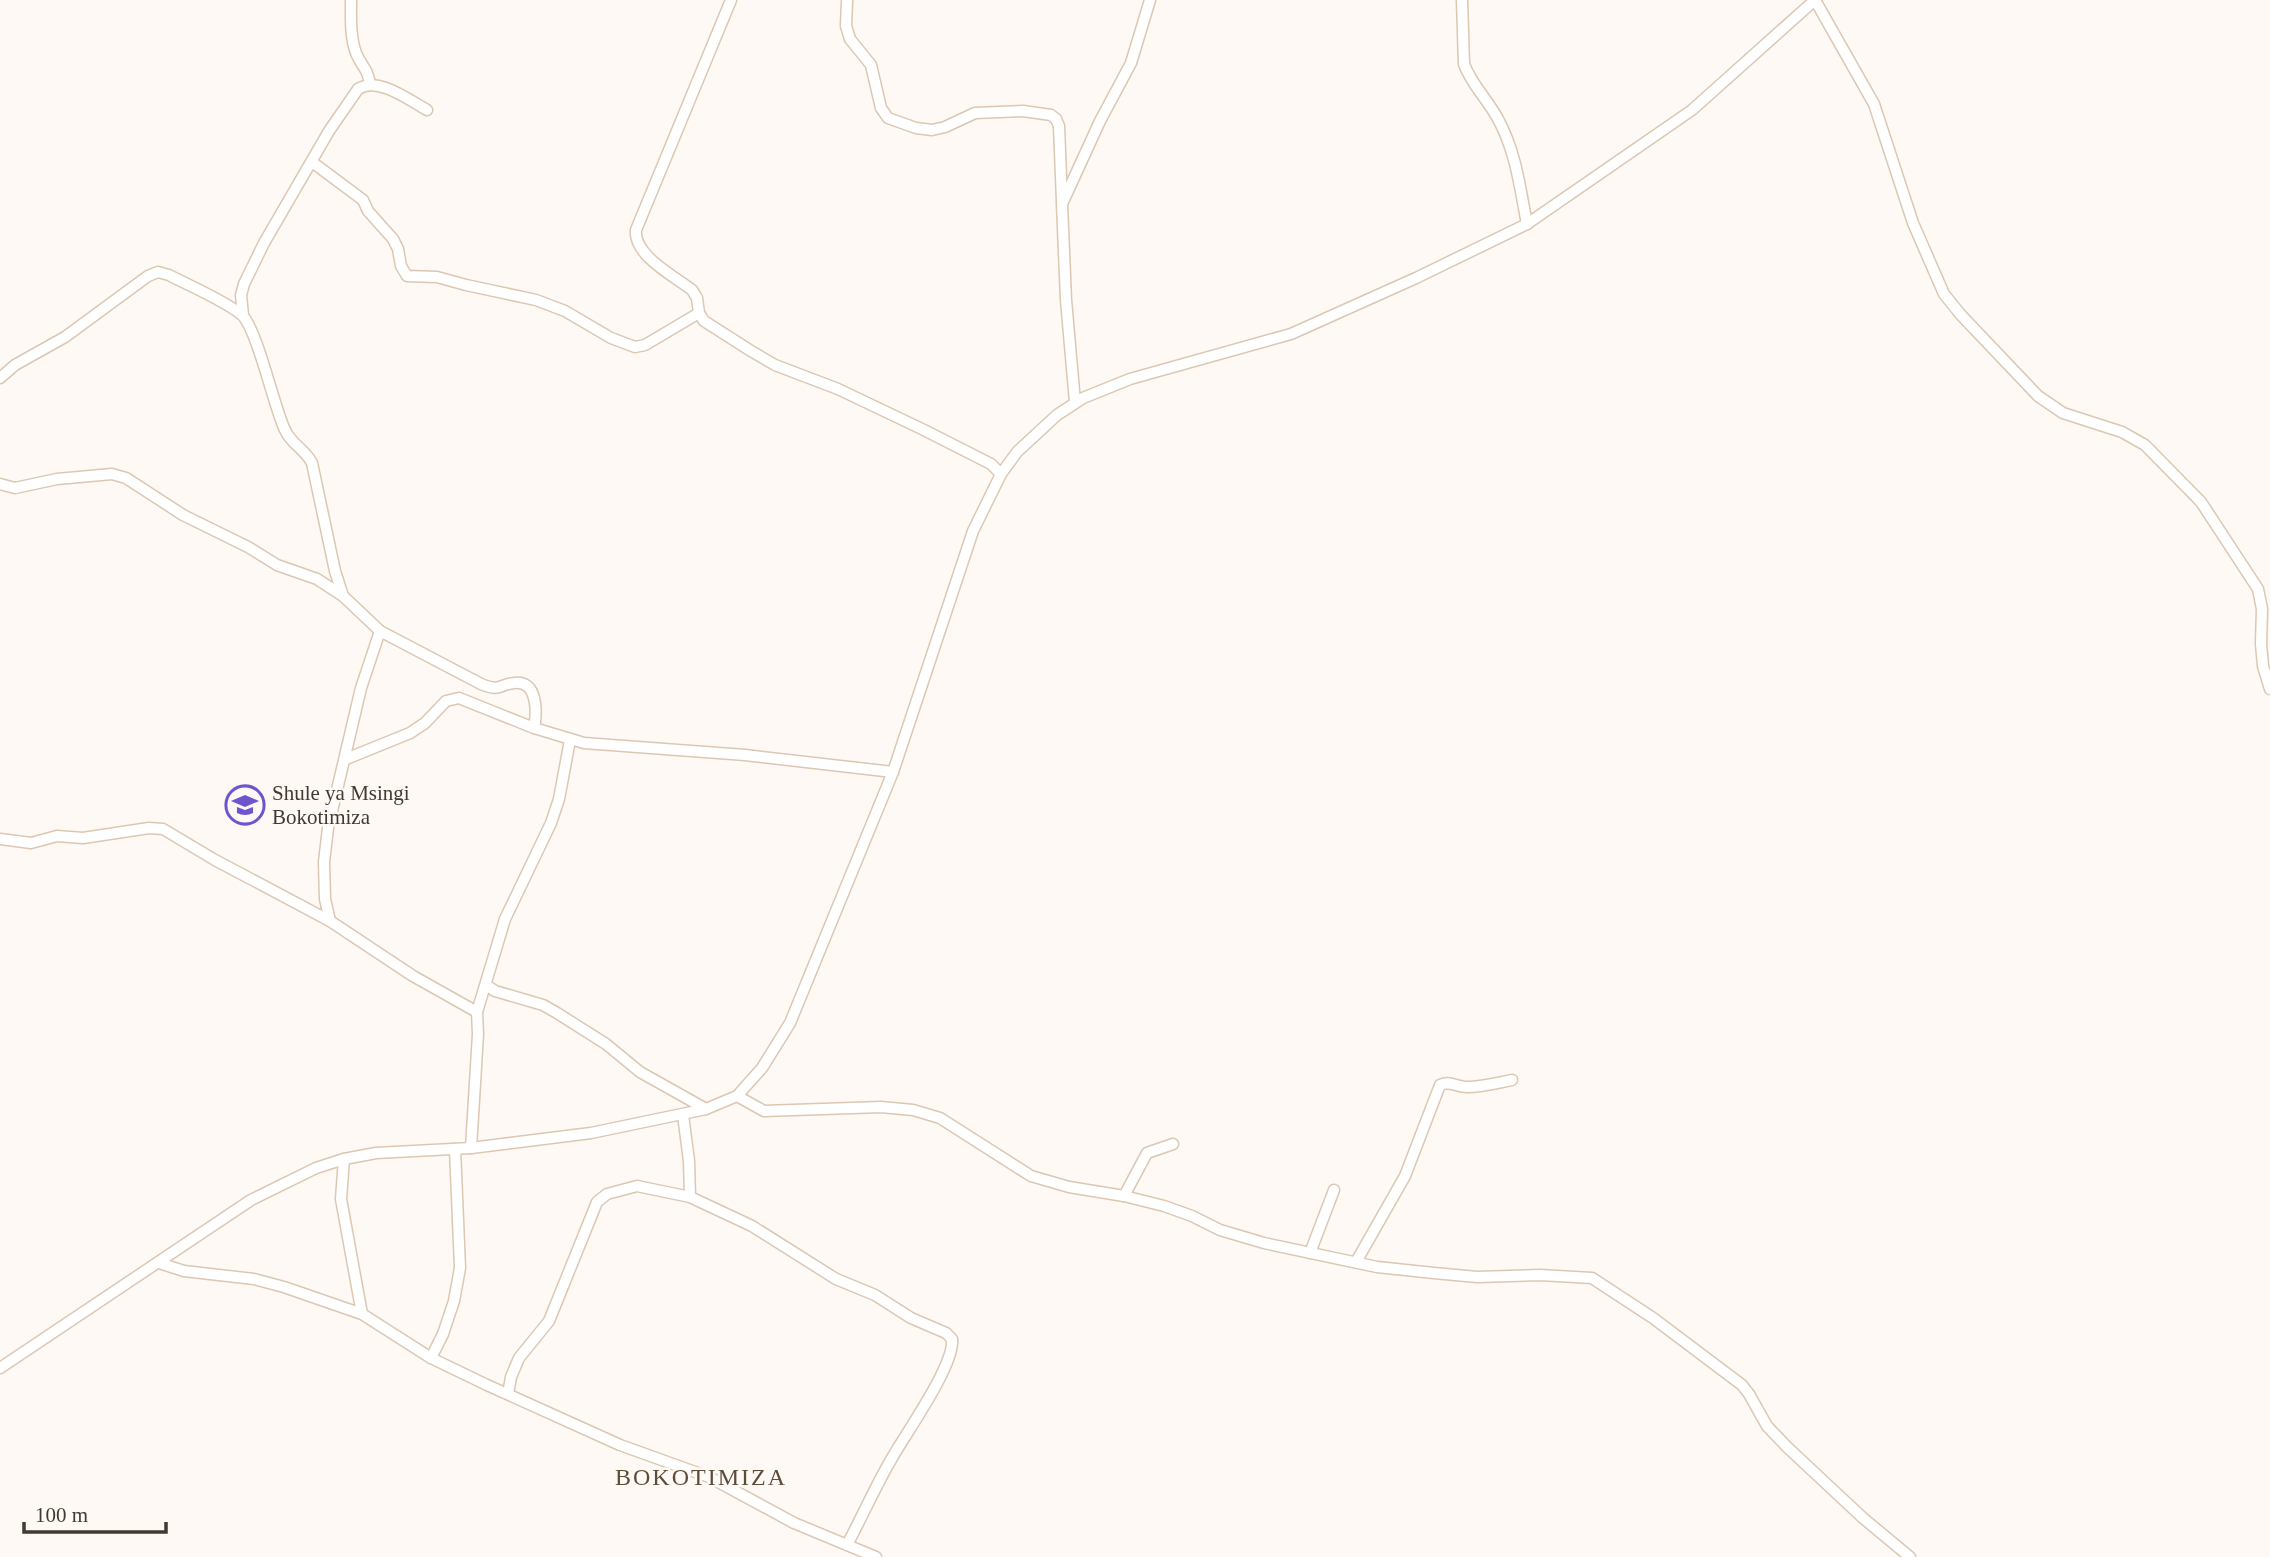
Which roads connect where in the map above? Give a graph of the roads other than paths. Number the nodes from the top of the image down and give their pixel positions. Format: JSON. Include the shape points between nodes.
{"nodes":[{"id":1,"x":351,"y":0,"type":"edge"},
{"id":2,"x":731,"y":0,"type":"edge"},
{"id":3,"x":847,"y":0,"type":"edge"},
{"id":4,"x":1150,"y":0,"type":"edge"},
{"id":5,"x":1462,"y":0,"type":"edge"},
{"id":6,"x":1815,"y":0,"type":"edge"},
{"id":7,"x":370,"y":85,"type":"junction"},
{"id":8,"x":427,"y":110,"type":"dead end"},
{"id":9,"x":312,"y":162,"type":"junction"},
{"id":10,"x":1062,"y":204,"type":"junction"},
{"id":11,"x":1527,"y":224,"type":"junction"},
{"id":12,"x":699,"y":313,"type":"junction"},
{"id":13,"x":243,"y":315,"type":"junction"},
{"id":14,"x":0,"y":378,"type":"edge"},
{"id":15,"x":1076,"y":402,"type":"junction"},
{"id":16,"x":1001,"y":474,"type":"junction"},
{"id":17,"x":0,"y":484,"type":"edge"},
{"id":18,"x":343,"y":596,"type":"junction"},
{"id":19,"x":380,"y":631,"type":"junction"},
{"id":20,"x":2270,"y":689,"type":"edge"},
{"id":21,"x":534,"y":728,"type":"junction"},
{"id":22,"x":570,"y":740,"type":"junction"},
{"id":23,"x":346,"y":760,"type":"junction"},
{"id":24,"x":893,"y":772,"type":"junction"},
{"id":25,"x":0,"y":839,"type":"edge"},
{"id":26,"x":330,"y":921,"type":"junction"},
{"id":27,"x":486,"y":985,"type":"junction"},
{"id":28,"x":477,"y":1012,"type":"junction"},
{"id":29,"x":1512,"y":1080,"type":"dead end"},
{"id":30,"x":737,"y":1096,"type":"junction"},
{"id":31,"x":706,"y":1109,"type":"junction"},
{"id":32,"x":683,"y":1115,"type":"junction"},
{"id":33,"x":1173,"y":1144,"type":"dead end"},
{"id":34,"x":471,"y":1148,"type":"junction"},
{"id":35,"x":455,"y":1149,"type":"junction"},
{"id":36,"x":344,"y":1159,"type":"junction"},
{"id":37,"x":1334,"y":1190,"type":"dead end"},
{"id":38,"x":1124,"y":1196,"type":"junction"},
{"id":39,"x":690,"y":1197,"type":"junction"},
{"id":40,"x":1310,"y":1253,"type":"junction"},
{"id":41,"x":1356,"y":1262,"type":"junction"},
{"id":42,"x":159,"y":1263,"type":"junction"},
{"id":43,"x":362,"y":1314,"type":"junction"},
{"id":44,"x":431,"y":1358,"type":"junction"},
{"id":45,"x":0,"y":1368,"type":"edge"},
{"id":46,"x":509,"y":1394,"type":"junction"},
{"id":47,"x":846,"y":1545,"type":"junction"},
{"id":48,"x":876,"y":1557,"type":"edge"},
{"id":49,"x":1910,"y":1557,"type":"edge"}],
"edges":[{"from":1,"to":7,"type":"street","via":[[356,53],[367,69]]},
{"from":2,"to":12,"type":"street","via":[[635,238],[644,254],[692,290]]},
{"from":3,"to":10,"type":"street","via":[[850,40],[871,65],[881,108],[888,118],[932,130],[984,111],[1045,113],[1056,119]]},
{"from":4,"to":10,"type":"street","via":[[1131,63]]},
{"from":5,"to":11,"type":"street","via":[[1464,64],[1510,144]]},
{"from":6,"to":11,"type":"street","via":[[1692,110]]},
{"from":6,"to":20,"type":"street","via":[[1874,104],[1913,223],[1944,295],[2038,396],[2063,414],[2122,432],[2145,445],[2201,502],[2258,589],[2263,666]]},
{"from":7,"to":8,"type":"street"},
{"from":7,"to":9,"type":"street","via":[[358,89],[346,104]]},
{"from":9,"to":12,"type":"street","via":[[363,200],[393,239],[407,276],[437,276],[536,300],[635,347]]},
{"from":9,"to":13,"type":"street","via":[[244,284]]},
{"from":10,"to":15,"type":"street"},
{"from":11,"to":15,"type":"street","via":[[1291,334],[1130,379]]},
{"from":12,"to":16,"type":"street","via":[[729,339],[775,365],[838,388],[991,464]]},
{"from":13,"to":14,"type":"street","via":[[158,272]]},
{"from":13,"to":18,"type":"street","via":[[283,427],[312,463]]},
{"from":15,"to":16,"type":"street","via":[[1017,452]]},
{"from":16,"to":24,"type":"street","via":[[973,531]]},
{"from":17,"to":18,"type":"street","via":[[15,488],[118,475],[183,515]]},
{"from":18,"to":19,"type":"street"},
{"from":19,"to":21,"type":"street","via":[[490,688],[523,684],[532,691],[536,704]]},
{"from":19,"to":23,"type":"street","via":[[361,688]]},
{"from":21,"to":22,"type":"street"},
{"from":21,"to":23,"type":"street","via":[[466,699],[452,698],[410,733]]},
{"from":22,"to":24,"type":"street"},
{"from":22,"to":27,"type":"street","via":[[555,811],[505,919]]},
{"from":23,"to":26,"type":"street","via":[[324,862]]},
{"from":24,"to":30,"type":"street","via":[[790,1023],[762,1068]]},
{"from":25,"to":26,"type":"street","via":[[31,843],[57,836],[83,838],[163,829]]},
{"from":26,"to":28,"type":"street"},
{"from":27,"to":28,"type":"street"},
{"from":27,"to":31,"type":"street","via":[[543,1005],[606,1044],[640,1072]]},
{"from":28,"to":34,"type":"street"},
{"from":29,"to":41,"type":"street","via":[[1475,1087],[1440,1085],[1405,1176]]},
{"from":30,"to":31,"type":"street"},
{"from":30,"to":38,"type":"street","via":[[764,1111],[912,1110],[940,1118],[1031,1175]]},
{"from":31,"to":32,"type":"street"},
{"from":32,"to":34,"type":"street","via":[[591,1133]]},
{"from":32,"to":39,"type":"street"},
{"from":33,"to":38,"type":"street","via":[[1147,1153]]},
{"from":34,"to":35,"type":"street"},
{"from":35,"to":36,"type":"street"},
{"from":35,"to":44,"type":"street","via":[[460,1268],[454,1301]]},
{"from":36,"to":42,"type":"street","via":[[251,1200]]},
{"from":36,"to":43,"type":"street","via":[[341,1199]]},
{"from":37,"to":40,"type":"street"},
{"from":38,"to":40,"type":"street","via":[[1174,1209],[1237,1236]]},
{"from":39,"to":46,"type":"street","via":[[637,1186],[607,1194],[597,1202],[549,1321],[522,1354]]},
{"from":39,"to":47,"type":"street","via":[[752,1226],[818,1269],[952,1339],[952,1352]]},
{"from":40,"to":41,"type":"street"},
{"from":41,"to":49,"type":"street","via":[[1467,1277],[1577,1276],[1598,1281],[1742,1385],[1767,1426],[1787,1447]]},
{"from":42,"to":43,"type":"street","via":[[184,1271],[254,1279]]},
{"from":42,"to":45,"type":"street"},
{"from":43,"to":44,"type":"street"},
{"from":44,"to":46,"type":"street"},
{"from":46,"to":47,"type":"street","via":[[620,1445],[709,1477]]},
{"from":47,"to":48,"type":"street"}]}
